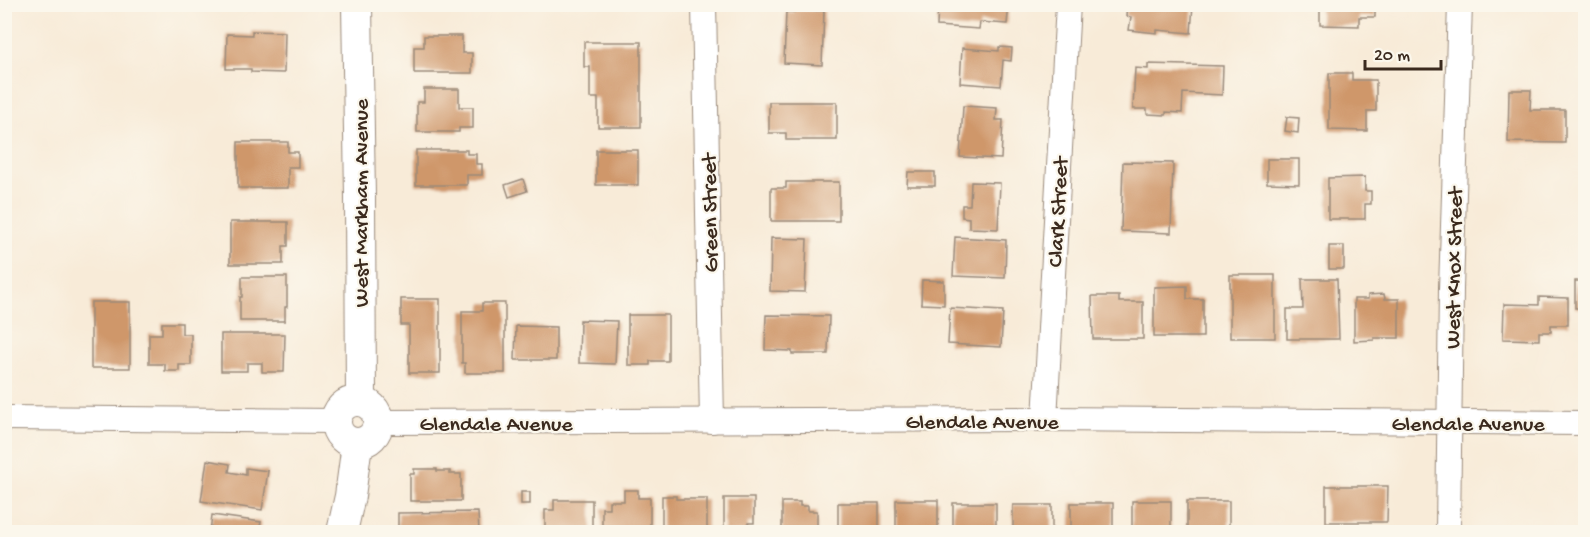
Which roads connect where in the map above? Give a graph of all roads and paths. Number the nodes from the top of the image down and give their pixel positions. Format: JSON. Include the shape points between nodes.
{"nodes":[{"id":1,"x":357,"y":4,"type":"edge"},
{"id":2,"x":704,"y":4,"type":"edge"},
{"id":3,"x":1068,"y":4,"type":"edge"},
{"id":4,"x":1460,"y":4,"type":"edge"},
{"id":5,"x":370,"y":412,"type":"junction"},
{"id":6,"x":4,"y":418,"type":"edge"},
{"id":7,"x":1045,"y":419,"type":"junction"},
{"id":8,"x":336,"y":421,"type":"junction"},
{"id":9,"x":712,"y":421,"type":"junction"},
{"id":10,"x":1449,"y":422,"type":"junction"},
{"id":11,"x":1586,"y":423,"type":"edge"},
{"id":12,"x":357,"y":444,"type":"junction"},
{"id":13,"x":342,"y":532,"type":"edge"},
{"id":14,"x":1448,"y":532,"type":"edge"}],
"edges":[{"from":1,"to":5,"type":"street","name":"West Markham Avenue"},
{"from":2,"to":9,"type":"street","name":"Green Street"},
{"from":3,"to":7,"type":"street","name":"Clark Street"},
{"from":4,"to":10,"type":"street","name":"West Knox Street"},
{"from":5,"to":8,"type":"street","via":[[354,401],[341,408]]},
{"from":5,"to":9,"type":"street","name":"Glendale Avenue"},
{"from":5,"to":12,"type":"street","via":[[375,435]]},
{"from":6,"to":8,"type":"street"},
{"from":7,"to":9,"type":"street","name":"Glendale Avenue"},
{"from":7,"to":10,"type":"street","name":"Glendale Avenue"},
{"from":8,"to":12,"type":"street","via":[[344,439]]},
{"from":10,"to":11,"type":"street","name":"Glendale Avenue"},
{"from":10,"to":14,"type":"street","name":"West Knox Street"},
{"from":12,"to":13,"type":"street"}]}
